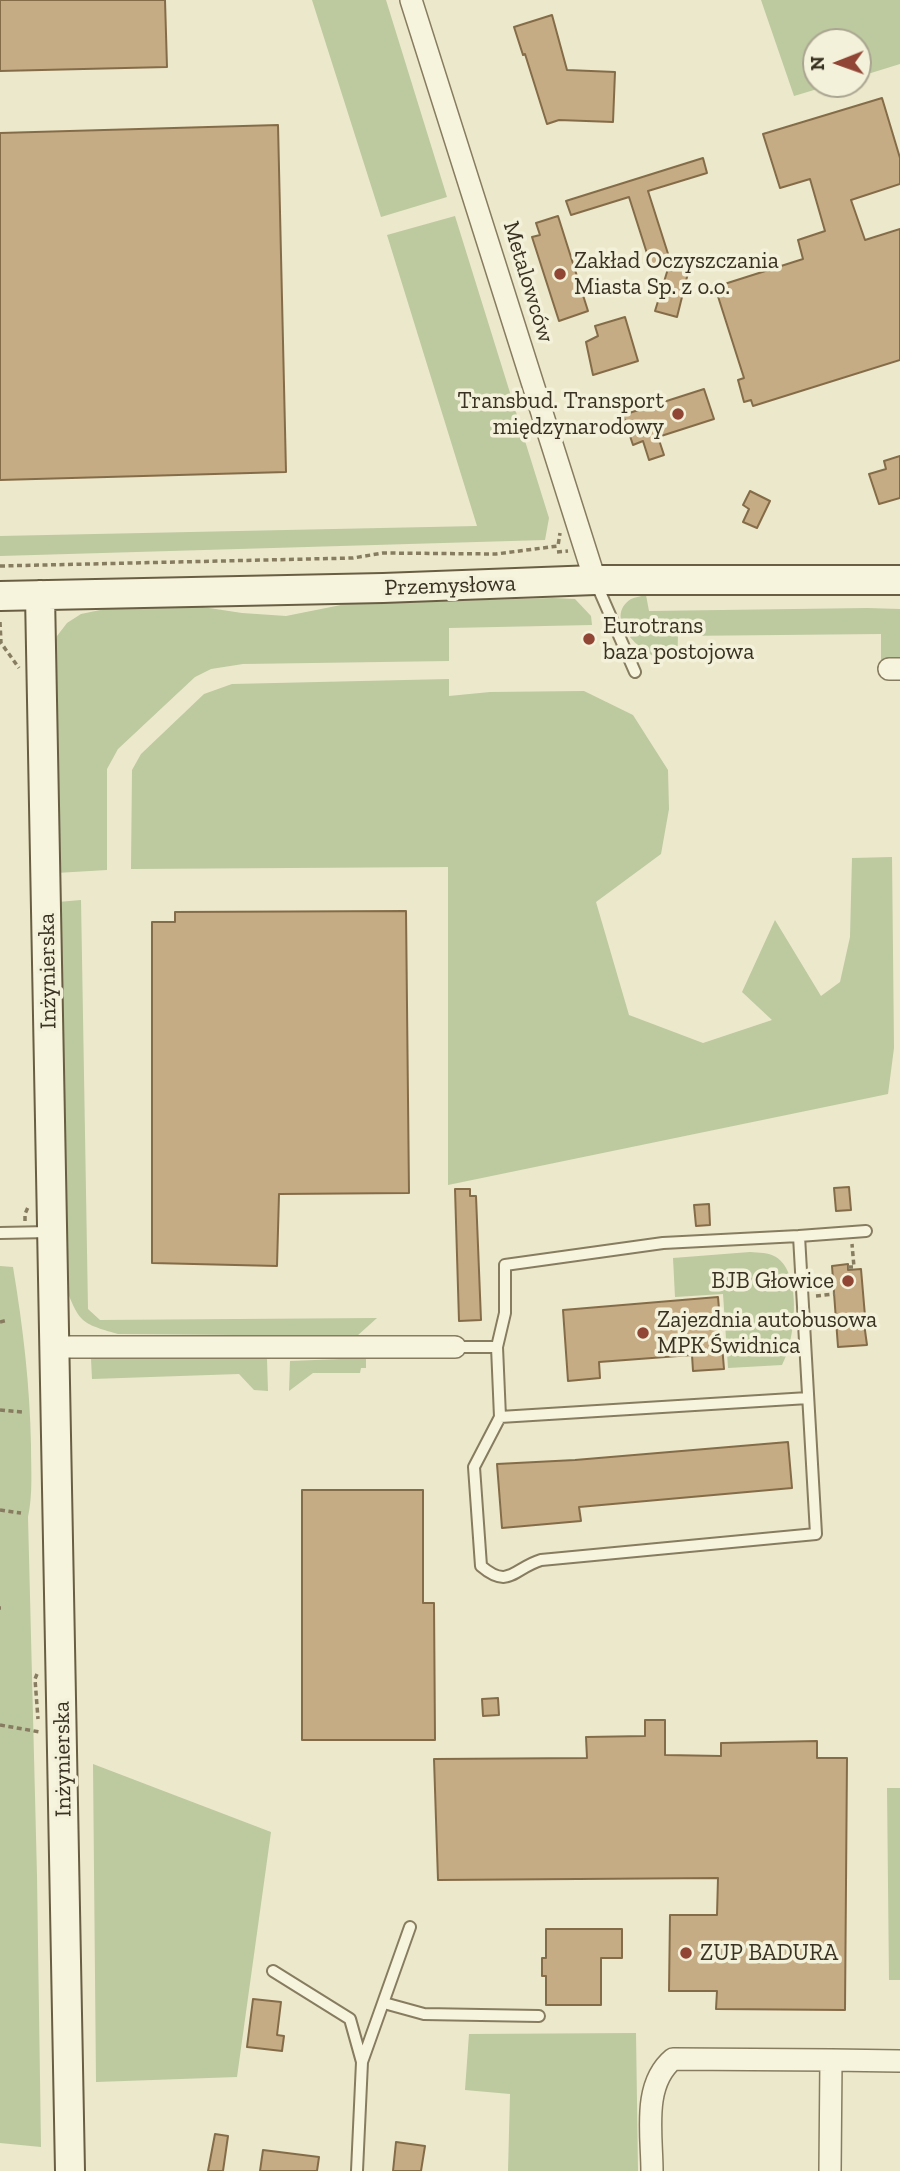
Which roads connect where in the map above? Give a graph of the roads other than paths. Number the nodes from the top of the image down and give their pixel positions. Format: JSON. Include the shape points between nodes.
{"nodes":[{"id":1,"x":411,"y":0,"type":"edge"},
{"id":2,"x":595,"y":580,"type":"junction"},
{"id":3,"x":900,"y":580,"type":"edge"},
{"id":4,"x":40,"y":595,"type":"junction"},
{"id":5,"x":0,"y":596,"type":"edge"},
{"id":6,"x":635,"y":672,"type":"dead end"},
{"id":7,"x":866,"y":1231,"type":"dead end"},
{"id":8,"x":52,"y":1232,"type":"junction"},
{"id":9,"x":0,"y":1233,"type":"edge"},
{"id":10,"x":799,"y":1236,"type":"junction"},
{"id":11,"x":56,"y":1347,"type":"junction"},
{"id":12,"x":455,"y":1347,"type":"joint"},
{"id":13,"x":497,"y":1347,"type":"junction"},
{"id":14,"x":808,"y":1398,"type":"junction"},
{"id":15,"x":500,"y":1417,"type":"junction"},
{"id":16,"x":410,"y":1927,"type":"dead end"},
{"id":17,"x":273,"y":1971,"type":"dead end"},
{"id":18,"x":384,"y":2003,"type":"junction"},
{"id":19,"x":540,"y":2016,"type":"dead end"},
{"id":20,"x":831,"y":2060,"type":"junction"},
{"id":21,"x":900,"y":2061,"type":"edge"},
{"id":22,"x":362,"y":2062,"type":"junction"},
{"id":23,"x":70,"y":2171,"type":"edge"},
{"id":24,"x":357,"y":2171,"type":"edge"},
{"id":25,"x":652,"y":2171,"type":"edge"},
{"id":26,"x":830,"y":2171,"type":"edge"}],
"edges":[{"from":1,"to":2,"type":"street","name":"Metalowców"},
{"from":2,"to":3,"type":"street","name":"Przemysłowa"},
{"from":2,"to":4,"type":"street","name":"Przemysłowa"},
{"from":2,"to":6,"type":"lane"},
{"from":4,"to":5,"type":"street","name":"Przemysłowa"},
{"from":4,"to":8,"type":"street","name":"Inżynierska"},
{"from":7,"to":10,"type":"lane"},
{"from":8,"to":9,"type":"lane"},
{"from":8,"to":11,"type":"street","name":"Inżynierska"},
{"from":10,"to":13,"type":"lane","via":[[663,1243],[505,1265],[505,1313]]},
{"from":10,"to":14,"type":"lane"},
{"from":11,"to":12,"type":"street"},
{"from":11,"to":23,"type":"street","name":"Inżynierska"},
{"from":12,"to":13,"type":"lane"},
{"from":13,"to":15,"type":"lane"},
{"from":14,"to":15,"type":"lane"},
{"from":14,"to":15,"type":"lane","via":[[816,1534],[541,1560],[505,1578],[481,1566],[474,1467]]},
{"from":16,"to":18,"type":"lane"},
{"from":17,"to":22,"type":"lane","via":[[350,2019]]},
{"from":18,"to":19,"type":"lane","via":[[424,2014]]},
{"from":18,"to":22,"type":"lane"},
{"from":20,"to":21,"type":"street"},
{"from":20,"to":25,"type":"street","via":[[673,2059],[656,2081],[651,2109]]},
{"from":20,"to":26,"type":"street"},
{"from":22,"to":24,"type":"lane"}]}
